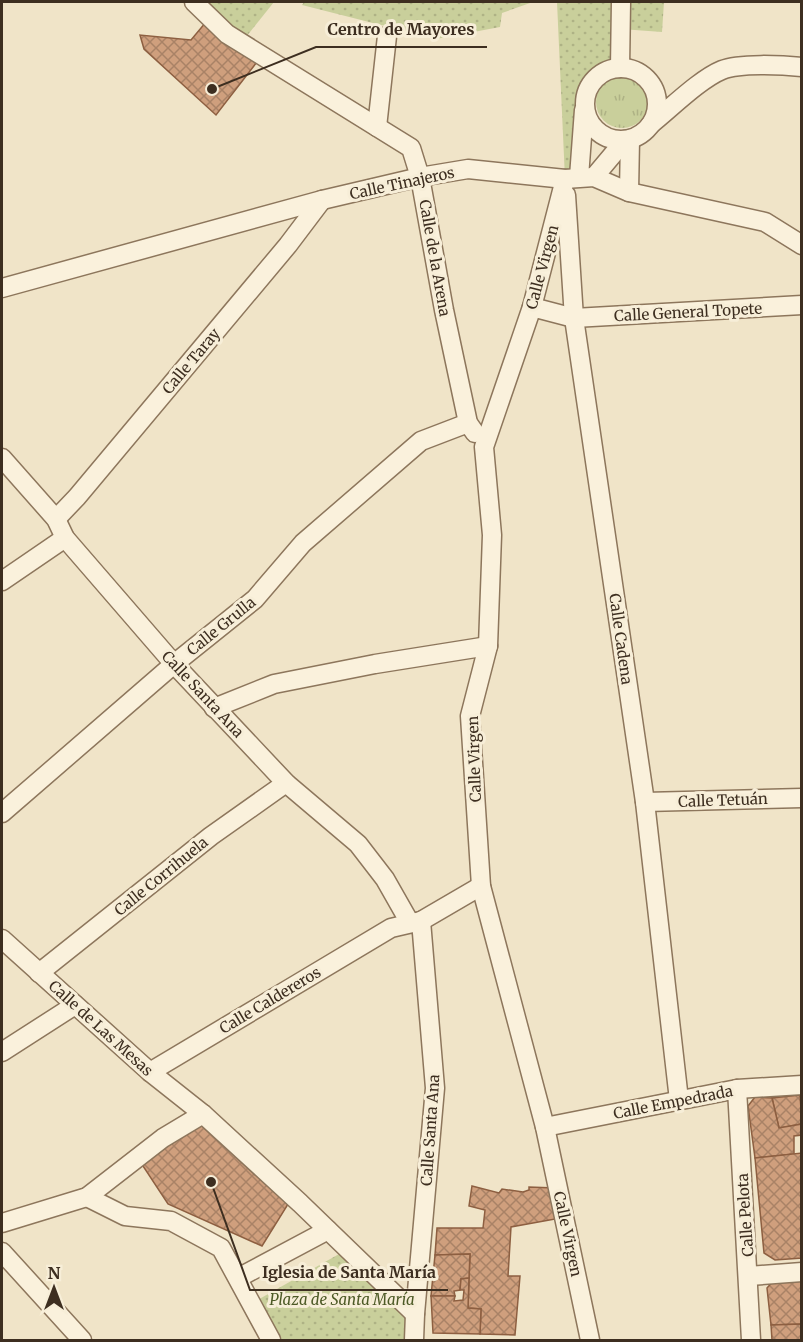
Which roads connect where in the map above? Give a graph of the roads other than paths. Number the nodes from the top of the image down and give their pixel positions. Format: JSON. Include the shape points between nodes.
{"nodes":[{"id":1,"x":194,"y":2,"type":"edge"},
{"id":2,"x":621,"y":2,"type":"edge"},
{"id":3,"x":387,"y":36,"type":"dead end"},
{"id":4,"x":801,"y":67,"type":"edge"},
{"id":5,"x":620,"y":68,"type":"junction"},
{"id":6,"x":584,"y":108,"type":"junction"},
{"id":7,"x":650,"y":125,"type":"junction"},
{"id":8,"x":377,"y":127,"type":"junction"},
{"id":9,"x":628,"y":139,"type":"junction"},
{"id":10,"x":420,"y":177,"type":"junction"},
{"id":11,"x":579,"y":178,"type":"junction"},
{"id":12,"x":629,"y":192,"type":"junction"},
{"id":13,"x":322,"y":200,"type":"junction"},
{"id":14,"x":801,"y":245,"type":"edge"},
{"id":15,"x":2,"y":288,"type":"edge"},
{"id":16,"x":801,"y":305,"type":"edge"},
{"id":17,"x":532,"y":307,"type":"junction"},
{"id":18,"x":574,"y":318,"type":"junction"},
{"id":19,"x":468,"y":423,"type":"junction"},
{"id":20,"x":484,"y":447,"type":"junction"},
{"id":21,"x":2,"y":458,"type":"edge"},
{"id":22,"x":56,"y":519,"type":"junction"},
{"id":23,"x":65,"y":538,"type":"junction"},
{"id":24,"x":2,"y":581,"type":"edge"},
{"id":25,"x":488,"y":646,"type":"junction"},
{"id":26,"x":174,"y":664,"type":"junction"},
{"id":27,"x":214,"y":708,"type":"junction"},
{"id":28,"x":286,"y":783,"type":"junction"},
{"id":29,"x":801,"y":798,"type":"edge"},
{"id":30,"x":645,"y":802,"type":"junction"},
{"id":31,"x":2,"y":813,"type":"edge"},
{"id":32,"x":481,"y":886,"type":"junction"},
{"id":33,"x":416,"y":922,"type":"junction"},
{"id":34,"x":2,"y":939,"type":"edge"},
{"id":35,"x":39,"y":973,"type":"junction"},
{"id":36,"x":75,"y":1005,"type":"junction"},
{"id":37,"x":2,"y":1052,"type":"edge"},
{"id":38,"x":150,"y":1072,"type":"junction"},
{"id":39,"x":801,"y":1085,"type":"edge"},
{"id":40,"x":737,"y":1089,"type":"junction"},
{"id":41,"x":679,"y":1100,"type":"junction"},
{"id":42,"x":203,"y":1114,"type":"junction"},
{"id":43,"x":546,"y":1127,"type":"junction"},
{"id":44,"x":87,"y":1197,"type":"junction"},
{"id":45,"x":2,"y":1223,"type":"edge"},
{"id":46,"x":328,"y":1230,"type":"junction"},
{"id":47,"x":2,"y":1252,"type":"edge"},
{"id":48,"x":801,"y":1272,"type":"edge"},
{"id":49,"x":748,"y":1276,"type":"junction"},
{"id":50,"x":238,"y":1278,"type":"junction"},
{"id":51,"x":415,"y":1314,"type":"junction"},
{"id":52,"x":82,"y":1341,"type":"edge"},
{"id":53,"x":271,"y":1341,"type":"edge"},
{"id":54,"x":414,"y":1341,"type":"edge"},
{"id":55,"x":590,"y":1341,"type":"edge"},
{"id":56,"x":751,"y":1341,"type":"edge"}],
"edges":[{"from":1,"to":8,"type":"street","name":"Calle de la Arena","via":[[227,34]]},
{"from":2,"to":5,"type":"street"},
{"from":3,"to":8,"type":"street"},
{"from":4,"to":7,"type":"street","via":[[737,66],[722,70]]},
{"from":5,"to":6,"type":"street","via":[[594,80],[586,93]]},
{"from":5,"to":7,"type":"street","via":[[639,73],[650,83],[657,105]]},
{"from":6,"to":9,"type":"street","via":[[596,131],[612,139]]},
{"from":6,"to":11,"type":"street"},
{"from":7,"to":9,"type":"street"},
{"from":8,"to":10,"type":"street","name":"Calle de la Arena","via":[[411,148]]},
{"from":9,"to":11,"type":"street"},
{"from":9,"to":12,"type":"street"},
{"from":10,"to":11,"type":"street","name":"Calle Tinajeros","via":[[468,169]]},
{"from":10,"to":13,"type":"street","name":"Calle Tinajeros"},
{"from":10,"to":19,"type":"street","name":"Calle de la Arena"},
{"from":11,"to":12,"type":"street","name":"Calle Tinajeros"},
{"from":11,"to":17,"type":"street","name":"Calle Virgen"},
{"from":11,"to":18,"type":"street","name":"Calle Cadena"},
{"from":12,"to":14,"type":"street","name":"Calle Tinajeros","via":[[765,222]]},
{"from":13,"to":15,"type":"street","name":"Calle Tinajeros"},
{"from":13,"to":22,"type":"street","name":"Calle Taray"},
{"from":16,"to":18,"type":"street","name":"Calle General Topete"},
{"from":17,"to":18,"type":"street","name":"Calle General Topete"},
{"from":17,"to":20,"type":"street","name":"Calle Virgen"},
{"from":18,"to":30,"type":"street","name":"Calle Cadena"},
{"from":19,"to":20,"type":"street","name":"Calle de la Arena"},
{"from":19,"to":26,"type":"street","name":"Calle Grulla","via":[[421,441],[303,543],[255,599]]},
{"from":20,"to":25,"type":"street","name":"Calle Virgen","via":[[492,535]]},
{"from":21,"to":22,"type":"street","name":"Calle Santa Ana"},
{"from":22,"to":23,"type":"street","name":"Calle Santa Ana"},
{"from":23,"to":24,"type":"street"},
{"from":23,"to":26,"type":"street","name":"Calle Santa Ana"},
{"from":25,"to":27,"type":"street","via":[[274,684]]},
{"from":25,"to":32,"type":"street","name":"Calle Virgen","via":[[470,716]]},
{"from":26,"to":27,"type":"street","name":"Calle Santa Ana"},
{"from":26,"to":31,"type":"street","name":"Calle Grulla"},
{"from":27,"to":28,"type":"street","name":"Calle Santa Ana"},
{"from":28,"to":33,"type":"street","name":"Calle Santa Ana","via":[[358,844]]},
{"from":28,"to":35,"type":"street","name":"Calle Corrihuela","via":[[211,836]]},
{"from":29,"to":30,"type":"street","name":"Calle Tetuán"},
{"from":30,"to":41,"type":"street","name":"Calle Cadena"},
{"from":32,"to":33,"type":"street"},
{"from":32,"to":43,"type":"street","name":"Calle Virgen"},
{"from":33,"to":38,"type":"street","name":"Calle Caldereros","via":[[391,928]]},
{"from":33,"to":51,"type":"street","name":"Calle Santa Ana","via":[[435,1088]]},
{"from":34,"to":35,"type":"street","name":"Calle de Las Mesas"},
{"from":35,"to":36,"type":"street","name":"Calle de Las Mesas"},
{"from":36,"to":37,"type":"street"},
{"from":36,"to":38,"type":"street","name":"Calle de Las Mesas"},
{"from":38,"to":42,"type":"street","name":"Calle de Las Mesas"},
{"from":39,"to":40,"type":"street","name":"Calle Empedrada"},
{"from":40,"to":41,"type":"street","name":"Calle Empedrada"},
{"from":40,"to":49,"type":"street","name":"Calle Pelota"},
{"from":41,"to":43,"type":"street","name":"Calle Empedrada"},
{"from":42,"to":44,"type":"street","via":[[163,1138]]},
{"from":42,"to":46,"type":"street"},
{"from":43,"to":55,"type":"street","name":"Calle Virgen"},
{"from":44,"to":45,"type":"street"},
{"from":44,"to":50,"type":"street","via":[[125,1216],[171,1221],[221,1248]]},
{"from":46,"to":50,"type":"street"},
{"from":46,"to":51,"type":"street"},
{"from":47,"to":52,"type":"street"},
{"from":48,"to":49,"type":"street"},
{"from":49,"to":56,"type":"street","name":"Calle Pelota"},
{"from":50,"to":53,"type":"street"},
{"from":51,"to":54,"type":"street","name":"Calle Santa Ana"}]}
